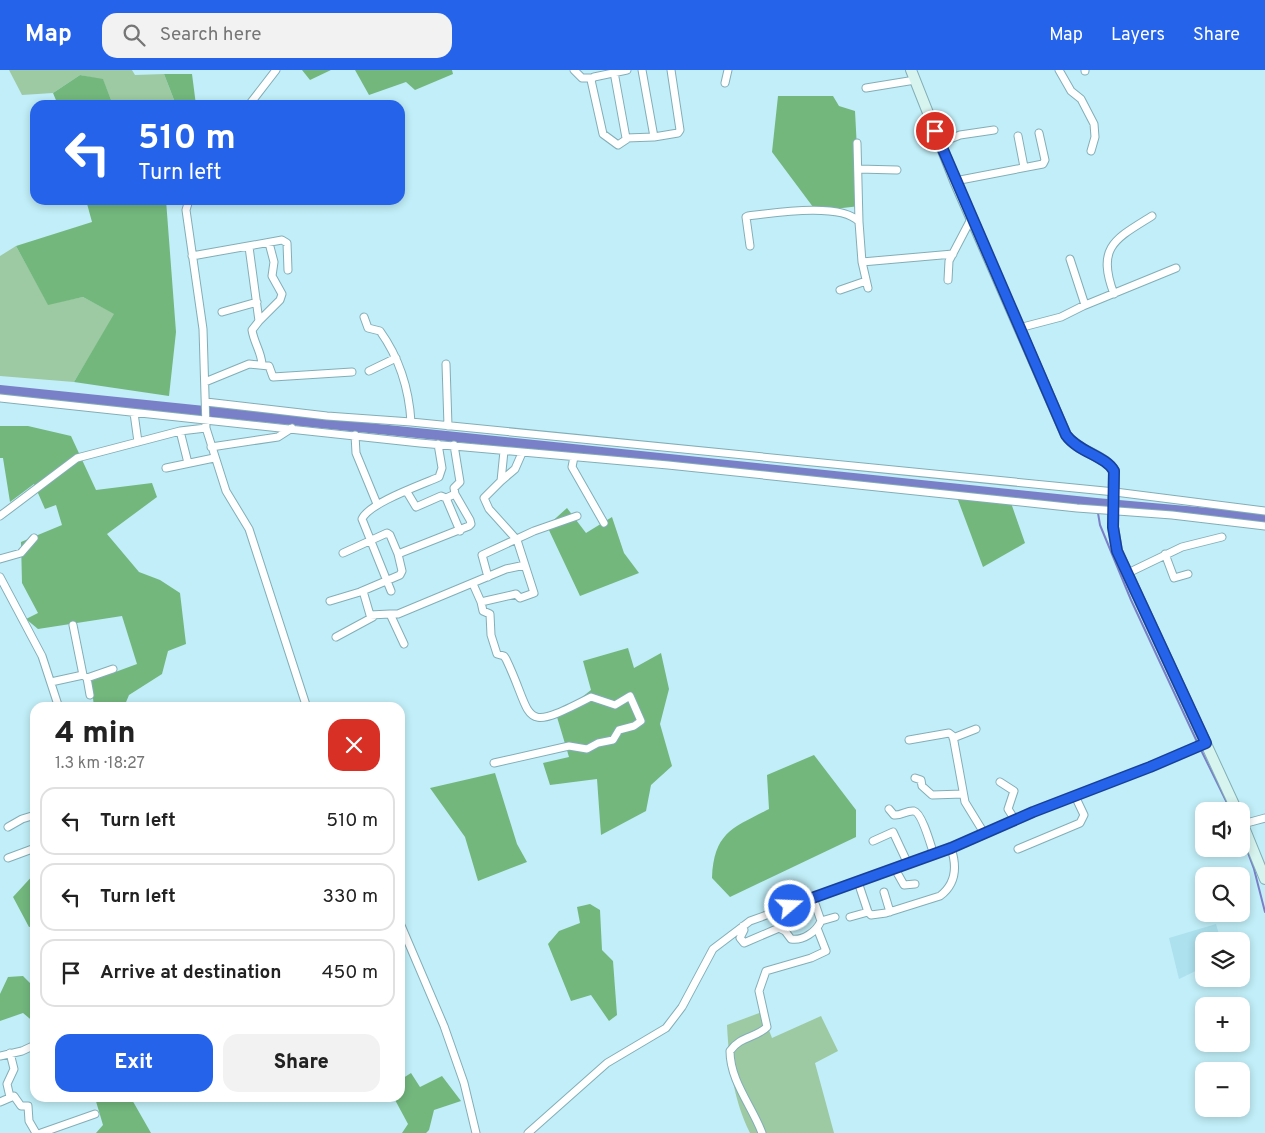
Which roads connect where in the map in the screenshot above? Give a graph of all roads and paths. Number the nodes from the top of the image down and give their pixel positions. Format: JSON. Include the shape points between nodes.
{"nodes":[{"id":1,"x":276,"y":70,"type":"edge"},
{"id":2,"x":574,"y":70,"type":"edge"},
{"id":3,"x":626,"y":70,"type":"edge"},
{"id":4,"x":642,"y":70,"type":"edge"},
{"id":5,"x":671,"y":70,"type":"edge"},
{"id":6,"x":728,"y":70,"type":"edge"},
{"id":7,"x":1059,"y":70,"type":"edge"},
{"id":8,"x":614,"y":72,"type":"junction"},
{"id":9,"x":913,"y":75,"type":"edge"},
{"id":10,"x":591,"y":78,"type":"junction"},
{"id":11,"x":726,"y":83,"type":"dead end"},
{"id":12,"x":866,"y":88,"type":"dead end"},
{"id":13,"x":254,"y":100,"type":"edge"},
{"id":14,"x":994,"y":130,"type":"dead end"},
{"id":15,"x":1039,"y":133,"type":"dead end"},
{"id":16,"x":1018,"y":136,"type":"dead end"},
{"id":17,"x":654,"y":137,"type":"junction"},
{"id":18,"x":627,"y":139,"type":"junction"},
{"id":19,"x":857,"y":143,"type":"dead end"},
{"id":20,"x":940,"y":143,"type":"junction"},
{"id":21,"x":1091,"y":151,"type":"dead end"},
{"id":22,"x":1024,"y":167,"type":"junction"},
{"id":23,"x":858,"y":170,"type":"junction"},
{"id":24,"x":897,"y":170,"type":"dead end"},
{"id":25,"x":955,"y":181,"type":"junction"},
{"id":26,"x":187,"y":205,"type":"edge"},
{"id":27,"x":1152,"y":216,"type":"dead end"},
{"id":28,"x":972,"y":219,"type":"junction"},
{"id":29,"x":858,"y":222,"type":"junction"},
{"id":30,"x":269,"y":243,"type":"junction"},
{"id":31,"x":750,"y":246,"type":"dead end"},
{"id":32,"x":249,"y":247,"type":"junction"},
{"id":33,"x":954,"y":254,"type":"junction"},
{"id":34,"x":192,"y":256,"type":"junction"},
{"id":35,"x":1070,"y":259,"type":"dead end"},
{"id":36,"x":862,"y":262,"type":"junction"},
{"id":37,"x":1176,"y":268,"type":"dead end"},
{"id":38,"x":288,"y":270,"type":"dead end"},
{"id":39,"x":948,"y":280,"type":"dead end"},
{"id":40,"x":840,"y":290,"type":"dead end"},
{"id":41,"x":1114,"y":294,"type":"junction"},
{"id":42,"x":257,"y":302,"type":"junction"},
{"id":43,"x":1083,"y":306,"type":"junction"},
{"id":44,"x":222,"y":312,"type":"dead end"},
{"id":45,"x":364,"y":317,"type":"dead end"},
{"id":46,"x":259,"y":321,"type":"junction"},
{"id":47,"x":1019,"y":328,"type":"junction"},
{"id":48,"x":396,"y":358,"type":"junction"},
{"id":49,"x":262,"y":364,"type":"junction"},
{"id":50,"x":446,"y":364,"type":"dead end"},
{"id":51,"x":369,"y":371,"type":"dead end"},
{"id":52,"x":352,"y":372,"type":"dead end"},
{"id":53,"x":205,"y":382,"type":"junction"},
{"id":54,"x":0,"y":398,"type":"edge"},
{"id":55,"x":206,"y":404,"type":"junction"},
{"id":56,"x":134,"y":413,"type":"junction"},
{"id":57,"x":206,"y":422,"type":"junction"},
{"id":58,"x":411,"y":422,"type":"junction"},
{"id":59,"x":448,"y":426,"type":"junction"},
{"id":60,"x":292,"y":428,"type":"junction"},
{"id":61,"x":180,"y":431,"type":"junction"},
{"id":62,"x":355,"y":435,"type":"junction"},
{"id":63,"x":138,"y":442,"type":"junction"},
{"id":64,"x":438,"y":444,"type":"junction"},
{"id":65,"x":454,"y":445,"type":"junction"},
{"id":66,"x":211,"y":447,"type":"junction"},
{"id":67,"x":504,"y":451,"type":"junction"},
{"id":68,"x":522,"y":453,"type":"junction"},
{"id":69,"x":214,"y":458,"type":"junction"},
{"id":70,"x":574,"y":458,"type":"junction"},
{"id":71,"x":188,"y":463,"type":"junction"},
{"id":72,"x":166,"y":468,"type":"dead end"},
{"id":73,"x":501,"y":481,"type":"junction"},
{"id":74,"x":407,"y":492,"type":"junction"},
{"id":75,"x":455,"y":494,"type":"junction"},
{"id":76,"x":446,"y":498,"type":"junction"},
{"id":77,"x":1113,"y":502,"type":"junction"},
{"id":78,"x":377,"y":504,"type":"junction"},
{"id":79,"x":1265,"y":511,"type":"edge"},
{"id":80,"x":0,"y":516,"type":"edge"},
{"id":81,"x":577,"y":516,"type":"dead end"},
{"id":82,"x":604,"y":522,"type":"dead end"},
{"id":83,"x":1265,"y":526,"type":"edge"},
{"id":84,"x":460,"y":531,"type":"junction"},
{"id":85,"x":1222,"y":537,"type":"dead end"},
{"id":86,"x":34,"y":538,"type":"dead end"},
{"id":87,"x":370,"y":540,"type":"junction"},
{"id":88,"x":517,"y":540,"type":"junction"},
{"id":89,"x":343,"y":553,"type":"dead end"},
{"id":90,"x":398,"y":554,"type":"junction"},
{"id":91,"x":1165,"y":554,"type":"junction"},
{"id":92,"x":0,"y":560,"type":"edge"},
{"id":93,"x":524,"y":564,"type":"junction"},
{"id":94,"x":1128,"y":573,"type":"junction"},
{"id":95,"x":1188,"y":574,"type":"dead end"},
{"id":96,"x":0,"y":577,"type":"edge"},
{"id":97,"x":488,"y":577,"type":"junction"},
{"id":98,"x":387,"y":582,"type":"junction"},
{"id":99,"x":472,"y":584,"type":"junction"},
{"id":100,"x":363,"y":591,"type":"junction"},
{"id":101,"x":391,"y":591,"type":"dead end"},
{"id":102,"x":4,"y":595,"type":"edge"},
{"id":103,"x":330,"y":601,"type":"dead end"},
{"id":104,"x":480,"y":602,"type":"junction"},
{"id":105,"x":390,"y":614,"type":"junction"},
{"id":106,"x":373,"y":617,"type":"junction"},
{"id":107,"x":73,"y":625,"type":"dead end"},
{"id":108,"x":336,"y":637,"type":"dead end"},
{"id":109,"x":404,"y":644,"type":"dead end"},
{"id":110,"x":113,"y":669,"type":"dead end"},
{"id":111,"x":85,"y":676,"type":"junction"},
{"id":112,"x":51,"y":682,"type":"junction"},
{"id":113,"x":90,"y":695,"type":"dead end"},
{"id":114,"x":58,"y":702,"type":"edge"},
{"id":115,"x":305,"y":702,"type":"edge"},
{"id":116,"x":976,"y":729,"type":"dead end"},
{"id":117,"x":954,"y":738,"type":"junction"},
{"id":118,"x":909,"y":740,"type":"dead end"},
{"id":119,"x":1201,"y":745,"type":"junction"},
{"id":120,"x":494,"y":763,"type":"dead end"},
{"id":121,"x":915,"y":778,"type":"dead end"},
{"id":122,"x":1000,"y":782,"type":"dead end"},
{"id":123,"x":964,"y":794,"type":"junction"},
{"id":124,"x":1075,"y":796,"type":"junction"},
{"id":125,"x":1232,"y":802,"type":"edge"},
{"id":126,"x":889,"y":809,"type":"dead end"},
{"id":127,"x":30,"y":816,"type":"edge"},
{"id":128,"x":1265,"y":818,"type":"edge"},
{"id":129,"x":1015,"y":820,"type":"junction"},
{"id":130,"x":1250,"y":821,"type":"edge"},
{"id":131,"x":8,"y":827,"type":"dead end"},
{"id":132,"x":984,"y":833,"type":"junction"},
{"id":133,"x":1250,"y":838,"type":"edge"},
{"id":134,"x":872,"y":841,"type":"dead end"},
{"id":135,"x":951,"y":848,"type":"junction"},
{"id":136,"x":1018,"y":849,"type":"dead end"},
{"id":137,"x":30,"y":850,"type":"edge"},
{"id":138,"x":934,"y":855,"type":"junction"},
{"id":139,"x":8,"y":858,"type":"dead end"},
{"id":140,"x":1262,"y":862,"type":"edge"},
{"id":141,"x":908,"y":864,"type":"junction"},
{"id":142,"x":895,"y":868,"type":"junction"},
{"id":143,"x":1265,"y":879,"type":"edge"},
{"id":144,"x":858,"y":882,"type":"junction"},
{"id":145,"x":915,"y":884,"type":"dead end"},
{"id":146,"x":785,"y":891,"type":"dead end"},
{"id":147,"x":884,"y":892,"type":"dead end"},
{"id":148,"x":813,"y":898,"type":"junction"},
{"id":149,"x":790,"y":906,"type":"junction"},
{"id":150,"x":868,"y":912,"type":"junction"},
{"id":151,"x":890,"y":912,"type":"junction"},
{"id":152,"x":835,"y":917,"type":"dead end"},
{"id":153,"x":850,"y":917,"type":"dead end"},
{"id":154,"x":792,"y":924,"type":"dead end"},
{"id":155,"x":819,"y":925,"type":"junction"},
{"id":156,"x":743,"y":926,"type":"junction"},
{"id":157,"x":781,"y":928,"type":"junction"},
{"id":158,"x":405,"y":935,"type":"edge"},
{"id":159,"x":30,"y":1047,"type":"edge"},
{"id":160,"x":10,"y":1053,"type":"junction"},
{"id":161,"x":0,"y":1056,"type":"edge"},
{"id":162,"x":10,"y":1096,"type":"junction"},
{"id":163,"x":0,"y":1102,"type":"edge"},
{"id":164,"x":95,"y":1114,"type":"dead end"},
{"id":165,"x":36,"y":1133,"type":"edge"},
{"id":166,"x":41,"y":1133,"type":"edge"},
{"id":167,"x":476,"y":1133,"type":"edge"},
{"id":168,"x":528,"y":1133,"type":"edge"},
{"id":169,"x":762,"y":1133,"type":"edge"}],
"edges":[{"from":1,"to":13,"type":"street"},
{"from":2,"to":10,"type":"street","via":[[582,78]]},
{"from":3,"to":8,"type":"street"},
{"from":4,"to":17,"type":"street"},
{"from":5,"to":17,"type":"street","via":[[680,130]]},
{"from":6,"to":11,"type":"street"},
{"from":7,"to":21,"type":"street","via":[[1071,91],[1081,99],[1094,124]]},
{"from":8,"to":10,"type":"street"},
{"from":8,"to":18,"type":"street"},
{"from":9,"to":12,"type":"street"},
{"from":9,"to":20,"type":"main road"},
{"from":10,"to":18,"type":"street","via":[[603,134],[618,145]]},
{"from":14,"to":20,"type":"street","via":[[960,135]]},
{"from":15,"to":22,"type":"street","via":[[1045,162]]},
{"from":16,"to":22,"type":"street"},
{"from":17,"to":18,"type":"street"},
{"from":19,"to":23,"type":"street"},
{"from":20,"to":25,"type":"main road"},
{"from":22,"to":25,"type":"street"},
{"from":23,"to":24,"type":"street"},
{"from":23,"to":29,"type":"street"},
{"from":25,"to":28,"type":"main road"},
{"from":26,"to":34,"type":"street"},
{"from":27,"to":41,"type":"street","via":[[1112,245],[1106,264]]},
{"from":28,"to":33,"type":"street"},
{"from":28,"to":47,"type":"main road"},
{"from":29,"to":31,"type":"street","via":[[848,213],[808,210],[748,216]]},
{"from":29,"to":36,"type":"street"},
{"from":30,"to":32,"type":"street"},
{"from":30,"to":38,"type":"street","via":[[282,240],[287,243]]},
{"from":30,"to":46,"type":"street","via":[[274,262],[272,276],[282,294]]},
{"from":32,"to":34,"type":"street"},
{"from":32,"to":42,"type":"street"},
{"from":33,"to":36,"type":"street"},
{"from":33,"to":39,"type":"street","via":[[947,270]]},
{"from":34,"to":53,"type":"street"},
{"from":35,"to":43,"type":"street"},
{"from":36,"to":40,"type":"street","via":[[867,285]]},
{"from":37,"to":41,"type":"street"},
{"from":41,"to":43,"type":"street"},
{"from":42,"to":44,"type":"street"},
{"from":42,"to":46,"type":"street"},
{"from":43,"to":47,"type":"street","via":[[1061,317]]},
{"from":45,"to":48,"type":"street","via":[[368,328],[380,331]]},
{"from":46,"to":49,"type":"street","via":[[252,330]]},
{"from":47,"to":77,"type":"main road","via":[[1066,435],[1075,446],[1112,468],[1115,476]]},
{"from":48,"to":51,"type":"street"},
{"from":48,"to":58,"type":"street","via":[[408,388]]},
{"from":49,"to":52,"type":"street","via":[[269,366],[273,376]]},
{"from":49,"to":53,"type":"street","via":[[249,364]]},
{"from":50,"to":59,"type":"street"},
{"from":53,"to":55,"type":"street"},
{"from":54,"to":56,"type":"street"},
{"from":55,"to":57,"type":"street"},
{"from":55,"to":58,"type":"street"},
{"from":56,"to":57,"type":"street"},
{"from":56,"to":63,"type":"street"},
{"from":57,"to":60,"type":"street"},
{"from":57,"to":61,"type":"street"},
{"from":57,"to":66,"type":"street"},
{"from":58,"to":59,"type":"street"},
{"from":59,"to":77,"type":"street"},
{"from":60,"to":62,"type":"street"},
{"from":60,"to":66,"type":"street","via":[[278,436]]},
{"from":61,"to":63,"type":"street"},
{"from":61,"to":71,"type":"street"},
{"from":62,"to":64,"type":"street"},
{"from":62,"to":78,"type":"street","via":[[356,453]]},
{"from":63,"to":80,"type":"street","via":[[77,458]]},
{"from":64,"to":65,"type":"street"},
{"from":64,"to":74,"type":"street","via":[[442,474]]},
{"from":65,"to":67,"type":"street"},
{"from":65,"to":75,"type":"street","via":[[460,482],[454,488]]},
{"from":66,"to":69,"type":"street"},
{"from":67,"to":68,"type":"street"},
{"from":67,"to":73,"type":"street"},
{"from":68,"to":70,"type":"street"},
{"from":68,"to":73,"type":"street","via":[[515,469]]},
{"from":69,"to":71,"type":"street"},
{"from":69,"to":115,"type":"street","via":[[226,491],[249,529]]},
{"from":70,"to":77,"type":"street"},
{"from":70,"to":82,"type":"street","via":[[572,467]]},
{"from":71,"to":72,"type":"street"},
{"from":73,"to":88,"type":"street","via":[[484,498],[489,509]]},
{"from":74,"to":76,"type":"street","via":[[416,507],[441,496]]},
{"from":74,"to":78,"type":"street"},
{"from":75,"to":76,"type":"street"},
{"from":75,"to":84,"type":"street","via":[[471,524]]},
{"from":76,"to":84,"type":"street"},
{"from":77,"to":79,"type":"street"},
{"from":77,"to":83,"type":"street","via":[[1172,515]]},
{"from":77,"to":94,"type":"main road","via":[[1115,543]]},
{"from":78,"to":87,"type":"street","via":[[362,519]]},
{"from":81,"to":88,"type":"street"},
{"from":84,"to":90,"type":"street"},
{"from":85,"to":91,"type":"street"},
{"from":86,"to":92,"type":"street","via":[[21,553]]},
{"from":87,"to":89,"type":"street"},
{"from":87,"to":90,"type":"street","via":[[389,534]]},
{"from":87,"to":98,"type":"street"},
{"from":88,"to":93,"type":"street"},
{"from":88,"to":97,"type":"street","via":[[482,555]]},
{"from":90,"to":98,"type":"street","via":[[402,574]]},
{"from":91,"to":94,"type":"street"},
{"from":91,"to":95,"type":"street","via":[[1174,578]]},
{"from":93,"to":97,"type":"street"},
{"from":93,"to":104,"type":"street","via":[[533,594],[520,598],[516,594]]},
{"from":94,"to":119,"type":"main road"},
{"from":96,"to":102,"type":"street"},
{"from":97,"to":99,"type":"street"},
{"from":98,"to":100,"type":"street"},
{"from":98,"to":101,"type":"street"},
{"from":99,"to":104,"type":"street"},
{"from":99,"to":105,"type":"street","via":[[398,614]]},
{"from":100,"to":103,"type":"street"},
{"from":100,"to":106,"type":"street"},
{"from":102,"to":112,"type":"street","via":[[33,638]]},
{"from":104,"to":120,"type":"street","via":[[483,611],[490,614],[491,635],[497,654],[506,659],[523,705],[532,716],[552,716],[591,697],[614,705],[630,696],[641,721],[619,730],[613,740],[586,749],[570,746]]},
{"from":105,"to":106,"type":"street"},
{"from":105,"to":109,"type":"street"},
{"from":106,"to":108,"type":"street"},
{"from":107,"to":111,"type":"street"},
{"from":110,"to":111,"type":"street"},
{"from":111,"to":112,"type":"street"},
{"from":111,"to":113,"type":"street"},
{"from":112,"to":114,"type":"street"},
{"from":116,"to":117,"type":"street"},
{"from":117,"to":118,"type":"street","via":[[948,733]]},
{"from":117,"to":123,"type":"street"},
{"from":119,"to":124,"type":"street"},
{"from":119,"to":125,"type":"main road"},
{"from":121,"to":123,"type":"street","via":[[921,780],[922,786],[932,795]]},
{"from":122,"to":129,"type":"street","via":[[1014,791],[1008,809]]},
{"from":123,"to":132,"type":"street","via":[[965,802]]},
{"from":124,"to":129,"type":"street"},
{"from":124,"to":136,"type":"street","via":[[1084,815],[1080,823]]},
{"from":126,"to":138,"type":"street","via":[[894,815],[917,812]]},
{"from":127,"to":131,"type":"street"},
{"from":128,"to":130,"type":"street"},
{"from":129,"to":132,"type":"street"},
{"from":132,"to":135,"type":"street"},
{"from":133,"to":140,"type":"main road"},
{"from":134,"to":141,"type":"street","via":[[893,832]]},
{"from":135,"to":138,"type":"street"},
{"from":135,"to":151,"type":"street","via":[[955,873],[945,892]]},
{"from":137,"to":139,"type":"street"},
{"from":138,"to":141,"type":"street"},
{"from":140,"to":143,"type":"main road"},
{"from":141,"to":142,"type":"street"},
{"from":142,"to":144,"type":"street"},
{"from":142,"to":145,"type":"street","via":[[904,885]]},
{"from":144,"to":148,"type":"street"},
{"from":144,"to":150,"type":"street"},
{"from":146,"to":149,"type":"street"},
{"from":147,"to":151,"type":"street"},
{"from":148,"to":149,"type":"street"},
{"from":148,"to":155,"type":"street"},
{"from":149,"to":156,"type":"street"},
{"from":150,"to":151,"type":"street","via":[[871,915]]},
{"from":150,"to":153,"type":"street"},
{"from":152,"to":155,"type":"street"},
{"from":154,"to":157,"type":"street"},
{"from":155,"to":157,"type":"street","via":[[805,937],[795,940]]},
{"from":155,"to":169,"type":"street","via":[[826,951],[766,971],[759,991],[767,1027],[740,1040],[730,1050],[735,1079]]},
{"from":156,"to":157,"type":"street","via":[[740,938],[745,944],[768,931]]},
{"from":156,"to":168,"type":"street","via":[[713,949],[682,1007],[666,1028],[607,1063]]},
{"from":158,"to":167,"type":"street","via":[[444,1026],[466,1090]]},
{"from":159,"to":160,"type":"street"},
{"from":160,"to":161,"type":"street"},
{"from":160,"to":162,"type":"street","via":[[14,1069],[7,1084]]},
{"from":162,"to":163,"type":"street"},
{"from":162,"to":165,"type":"street","via":[[16,1097],[21,1106],[28,1106],[29,1121]]},
{"from":164,"to":166,"type":"street"}]}
